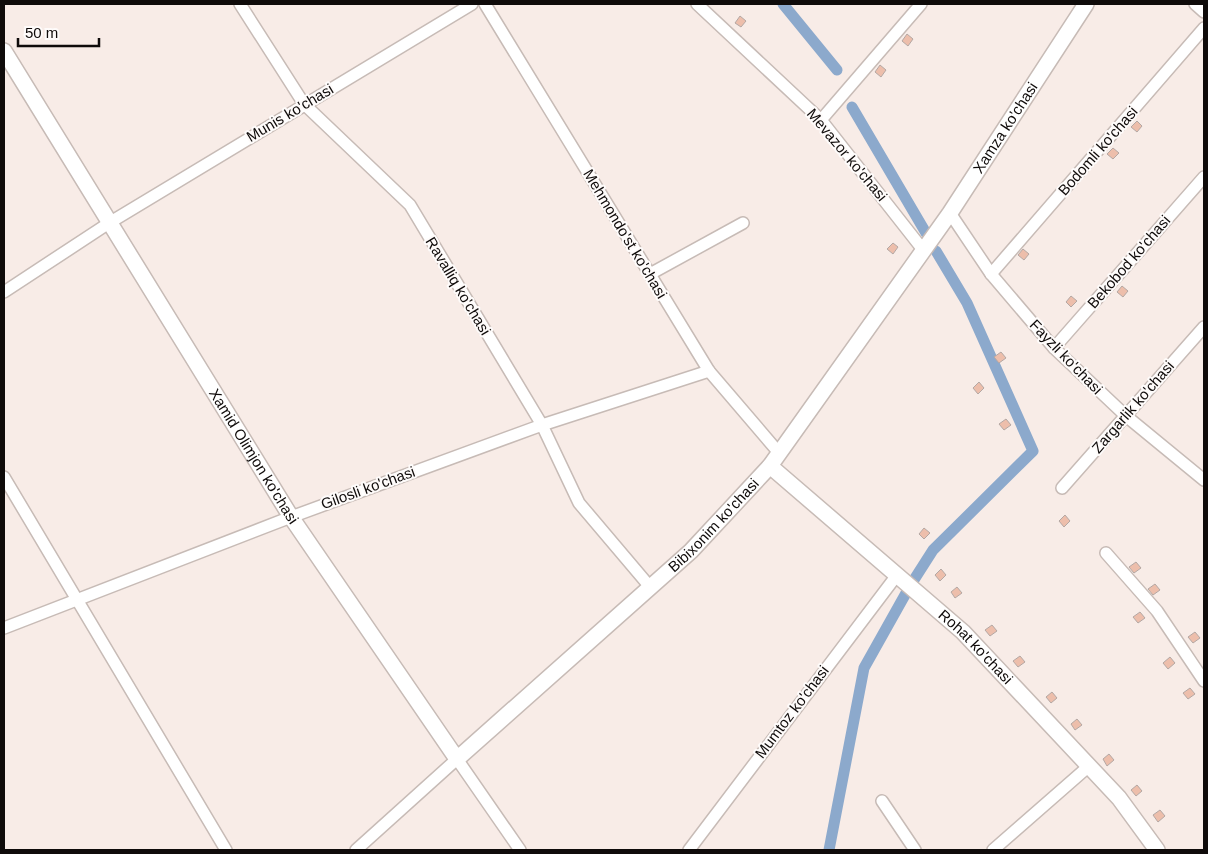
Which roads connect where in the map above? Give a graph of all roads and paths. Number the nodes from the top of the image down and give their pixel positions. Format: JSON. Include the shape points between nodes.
{"nodes":[{"id":1,"x":240,"y":4,"type":"edge"},
{"id":2,"x":472,"y":4,"type":"edge"},
{"id":3,"x":485,"y":4,"type":"edge"},
{"id":4,"x":697,"y":4,"type":"edge"},
{"id":5,"x":920,"y":4,"type":"edge"},
{"id":6,"x":1086,"y":4,"type":"edge"},
{"id":7,"x":1195,"y":4,"type":"edge"},
{"id":8,"x":1204,"y":12,"type":"edge"},
{"id":9,"x":1204,"y":28,"type":"edge"},
{"id":10,"x":4,"y":51,"type":"edge"},
{"id":11,"x":304,"y":104,"type":"junction"},
{"id":12,"x":821,"y":120,"type":"junction"},
{"id":13,"x":1204,"y":177,"type":"edge"},
{"id":14,"x":950,"y":213,"type":"junction"},
{"id":15,"x":109,"y":223,"type":"junction"},
{"id":16,"x":743,"y":223,"type":"dead end"},
{"id":17,"x":924,"y":251,"type":"junction"},
{"id":18,"x":650,"y":274,"type":"junction"},
{"id":19,"x":992,"y":274,"type":"junction"},
{"id":20,"x":4,"y":292,"type":"edge"},
{"id":21,"x":1204,"y":327,"type":"edge"},
{"id":22,"x":1054,"y":348,"type":"junction"},
{"id":23,"x":709,"y":371,"type":"junction"},
{"id":24,"x":1126,"y":416,"type":"junction"},
{"id":25,"x":542,"y":426,"type":"junction"},
{"id":26,"x":780,"y":454,"type":"junction"},
{"id":27,"x":770,"y":466,"type":"junction"},
{"id":28,"x":4,"y":477,"type":"edge"},
{"id":29,"x":1204,"y":480,"type":"edge"},
{"id":30,"x":1062,"y":488,"type":"dead end"},
{"id":31,"x":291,"y":516,"type":"junction"},
{"id":32,"x":1106,"y":554,"type":"dead end"},
{"id":33,"x":897,"y":575,"type":"junction"},
{"id":34,"x":651,"y":588,"type":"junction"},
{"id":35,"x":78,"y":600,"type":"junction"},
{"id":36,"x":4,"y":628,"type":"edge"},
{"id":37,"x":1204,"y":681,"type":"edge"},
{"id":38,"x":457,"y":759,"type":"junction"},
{"id":39,"x":1089,"y":766,"type":"junction"},
{"id":40,"x":882,"y":801,"type":"dead end"},
{"id":41,"x":226,"y":850,"type":"edge"},
{"id":42,"x":356,"y":850,"type":"edge"},
{"id":43,"x":520,"y":850,"type":"edge"},
{"id":44,"x":689,"y":850,"type":"edge"},
{"id":45,"x":915,"y":850,"type":"edge"},
{"id":46,"x":993,"y":850,"type":"edge"},
{"id":47,"x":1157,"y":850,"type":"edge"}],
"edges":[{"from":1,"to":11,"type":"street","name":"Ravalliq ko'chasi"},
{"from":2,"to":11,"type":"street","name":"Munis ko'chasi"},
{"from":3,"to":18,"type":"street","name":"Mehmondo'st ko'chasi"},
{"from":4,"to":12,"type":"street","name":"Mevazor ko'chasi"},
{"from":5,"to":12,"type":"street"},
{"from":6,"to":14,"type":"main road","name":"Xamza ko'chasi"},
{"from":7,"to":8,"type":"street"},
{"from":9,"to":19,"type":"street","name":"Bodomli ko'chasi"},
{"from":10,"to":15,"type":"main road","name":"Xamid Olimjon ko'chasi"},
{"from":11,"to":15,"type":"street","name":"Munis ko'chasi"},
{"from":11,"to":25,"type":"street","name":"Ravalliq ko'chasi","via":[[410,205]]},
{"from":12,"to":17,"type":"street","name":"Mevazor ko'chasi"},
{"from":13,"to":22,"type":"street","name":"Bekobod ko'chasi"},
{"from":14,"to":17,"type":"main road","name":"Xamza ko'chasi"},
{"from":14,"to":19,"type":"street","name":"Fayzli ko'chasi"},
{"from":15,"to":20,"type":"street","name":"Munis ko'chasi"},
{"from":15,"to":31,"type":"main road","name":"Xamid Olimjon ko'chasi"},
{"from":16,"to":18,"type":"street"},
{"from":17,"to":26,"type":"main road","name":"Bibixonim ko'chasi"},
{"from":18,"to":23,"type":"street","name":"Mehmondo'st ko'chasi"},
{"from":19,"to":22,"type":"street","name":"Fayzli ko'chasi"},
{"from":21,"to":24,"type":"street","name":"Zargarlik ko'chasi"},
{"from":22,"to":24,"type":"street","name":"Fayzli ko'chasi"},
{"from":23,"to":25,"type":"street","name":"Gilosli ko'chasi"},
{"from":23,"to":26,"type":"street","name":"Mehmondo'st ko'chasi"},
{"from":24,"to":29,"type":"street","name":"Fayzli ko'chasi"},
{"from":24,"to":30,"type":"street","name":"Zargarlik ko'chasi"},
{"from":25,"to":31,"type":"street","name":"Gilosli ko'chasi"},
{"from":25,"to":34,"type":"street","name":"Ravalliq ko'chasi","via":[[578,503]]},
{"from":26,"to":27,"type":"main road","name":"Bibixonim ko'chasi"},
{"from":27,"to":33,"type":"main road","name":"Rohat ko'chasi"},
{"from":27,"to":34,"type":"main road","name":"Bibixonim ko'chasi","via":[[691,551]]},
{"from":28,"to":35,"type":"street"},
{"from":31,"to":35,"type":"street","name":"Gilosli ko'chasi"},
{"from":31,"to":38,"type":"main road","name":"Xamid Olimjon ko'chasi"},
{"from":32,"to":37,"type":"street","via":[[1157,611]]},
{"from":33,"to":39,"type":"main road","name":"Rohat ko'chasi","via":[[963,632]]},
{"from":33,"to":44,"type":"street","name":"Mumtoz ko'chasi"},
{"from":34,"to":38,"type":"main road","name":"Bibixonim ko'chasi"},
{"from":35,"to":36,"type":"street","name":"Gilosli ko'chasi"},
{"from":35,"to":41,"type":"street"},
{"from":38,"to":42,"type":"street"},
{"from":38,"to":43,"type":"street","name":"Xamid Olimjon ko'chasi"},
{"from":39,"to":46,"type":"street"},
{"from":39,"to":47,"type":"main road","name":"Rohat ko'chasi","via":[[1119,798]]},
{"from":40,"to":45,"type":"street"}]}
